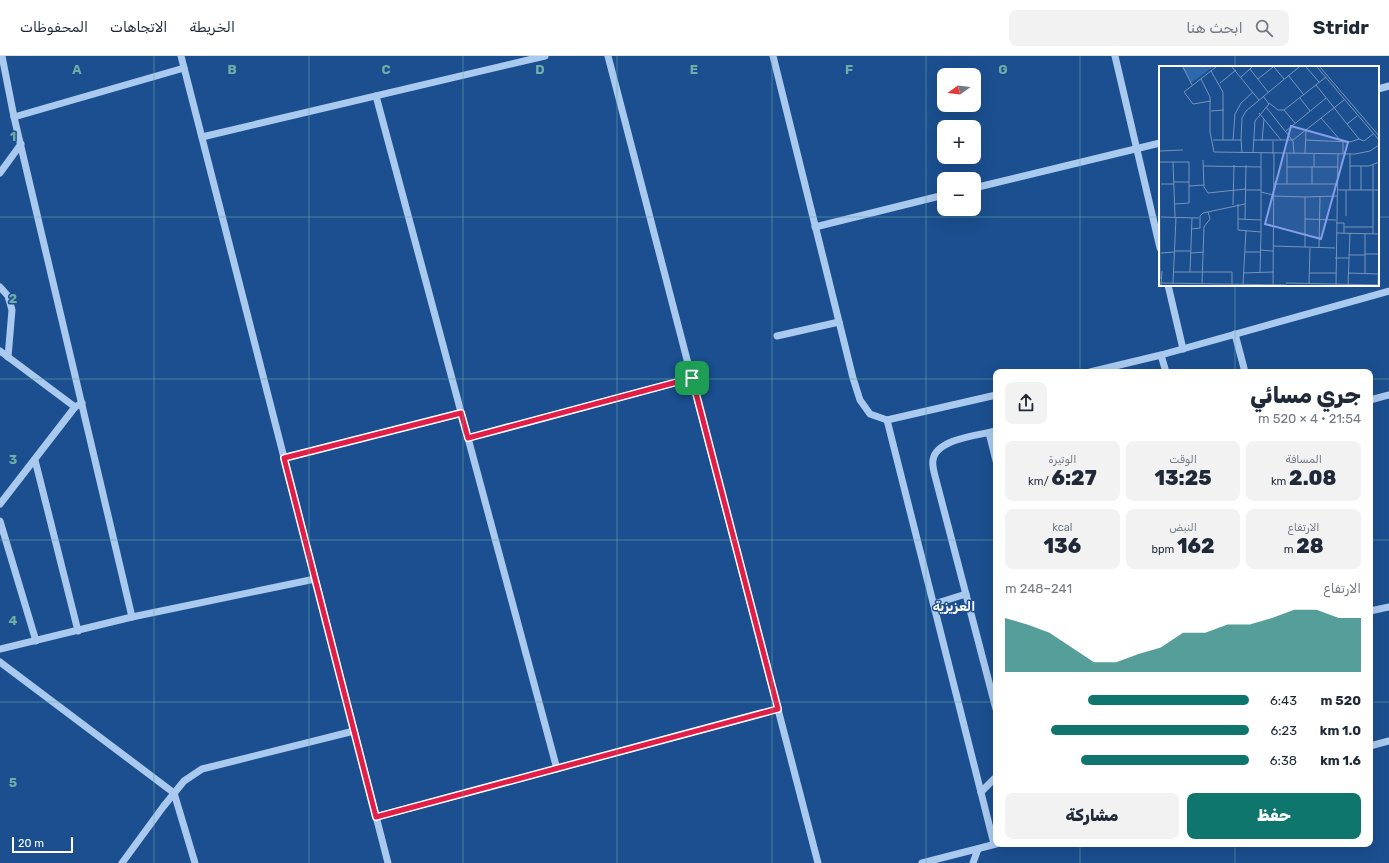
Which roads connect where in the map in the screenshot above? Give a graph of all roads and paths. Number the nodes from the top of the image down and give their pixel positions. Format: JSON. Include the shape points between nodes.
{"nodes":[{"id":1,"x":2,"y":56,"type":"edge"},
{"id":2,"x":181,"y":56,"type":"edge"},
{"id":3,"x":545,"y":56,"type":"edge"},
{"id":4,"x":608,"y":56,"type":"edge"},
{"id":5,"x":773,"y":56,"type":"edge"},
{"id":6,"x":1115,"y":56,"type":"edge"},
{"id":7,"x":184,"y":68,"type":"junction"},
{"id":8,"x":1389,"y":86,"type":"edge"},
{"id":9,"x":1379,"y":89,"type":"edge"},
{"id":10,"x":376,"y":96,"type":"junction"},
{"id":11,"x":14,"y":116,"type":"junction"},
{"id":12,"x":202,"y":138,"type":"junction"},
{"id":13,"x":1159,"y":143,"type":"edge"},
{"id":14,"x":21,"y":144,"type":"junction"},
{"id":15,"x":1138,"y":148,"type":"junction"},
{"id":16,"x":0,"y":173,"type":"edge"},
{"id":17,"x":981,"y":186,"type":"edge"},
{"id":18,"x":937,"y":197,"type":"edge"},
{"id":19,"x":815,"y":227,"type":"junction"},
{"id":20,"x":1159,"y":243,"type":"edge"},
{"id":21,"x":1168,"y":286,"type":"edge"},
{"id":22,"x":0,"y":287,"type":"edge"},
{"id":23,"x":1389,"y":291,"type":"edge"},
{"id":24,"x":839,"y":322,"type":"junction"},
{"id":25,"x":1235,"y":334,"type":"junction"},
{"id":26,"x":777,"y":336,"type":"dead end"},
{"id":27,"x":1183,"y":349,"type":"junction"},
{"id":28,"x":0,"y":351,"type":"edge"},
{"id":29,"x":1161,"y":355,"type":"junction"},
{"id":30,"x":8,"y":357,"type":"junction"},
{"id":31,"x":1103,"y":369,"type":"edge"},
{"id":32,"x":1165,"y":369,"type":"edge"},
{"id":33,"x":1244,"y":369,"type":"edge"},
{"id":34,"x":692,"y":378,"type":"junction"},
{"id":35,"x":993,"y":395,"type":"edge"},
{"id":36,"x":1389,"y":395,"type":"edge"},
{"id":37,"x":1373,"y":399,"type":"edge"},
{"id":38,"x":79,"y":405,"type":"junction"},
{"id":39,"x":461,"y":413,"type":"junction"},
{"id":40,"x":888,"y":420,"type":"junction"},
{"id":41,"x":993,"y":432,"type":"edge"},
{"id":42,"x":468,"y":438,"type":"junction"},
{"id":43,"x":284,"y":458,"type":"junction"},
{"id":44,"x":35,"y":460,"type":"junction"},
{"id":45,"x":0,"y":504,"type":"edge"},
{"id":46,"x":0,"y":521,"type":"edge"},
{"id":47,"x":315,"y":579,"type":"junction"},
{"id":48,"x":966,"y":594,"type":"junction"},
{"id":49,"x":934,"y":604,"type":"junction"},
{"id":50,"x":1389,"y":607,"type":"edge"},
{"id":51,"x":1373,"y":610,"type":"edge"},
{"id":52,"x":132,"y":617,"type":"junction"},
{"id":53,"x":78,"y":631,"type":"junction"},
{"id":54,"x":36,"y":640,"type":"junction"},
{"id":55,"x":0,"y":649,"type":"edge"},
{"id":56,"x":0,"y":662,"type":"edge"},
{"id":57,"x":993,"y":698,"type":"edge"},
{"id":58,"x":778,"y":709,"type":"junction"},
{"id":59,"x":354,"y":731,"type":"junction"},
{"id":60,"x":1389,"y":741,"type":"edge"},
{"id":61,"x":1373,"y":745,"type":"edge"},
{"id":62,"x":557,"y":768,"type":"junction"},
{"id":63,"x":993,"y":780,"type":"edge"},
{"id":64,"x":981,"y":792,"type":"junction"},
{"id":65,"x":174,"y":793,"type":"junction"},
{"id":66,"x":376,"y":817,"type":"junction"},
{"id":67,"x":993,"y":837,"type":"edge"},
{"id":68,"x":993,"y":845,"type":"edge"},
{"id":69,"x":978,"y":849,"type":"junction"},
{"id":70,"x":122,"y":863,"type":"edge"},
{"id":71,"x":195,"y":863,"type":"edge"},
{"id":72,"x":388,"y":863,"type":"edge"},
{"id":73,"x":818,"y":863,"type":"edge"},
{"id":74,"x":922,"y":863,"type":"edge"},
{"id":75,"x":973,"y":863,"type":"edge"}],
"edges":[{"from":1,"to":11,"type":"street"},
{"from":2,"to":7,"type":"street"},
{"from":3,"to":10,"type":"street"},
{"from":4,"to":34,"type":"street"},
{"from":5,"to":19,"type":"street"},
{"from":6,"to":15,"type":"street"},
{"from":7,"to":11,"type":"street"},
{"from":7,"to":12,"type":"street"},
{"from":8,"to":9,"type":"street"},
{"from":10,"to":12,"type":"street"},
{"from":10,"to":39,"type":"street"},
{"from":11,"to":14,"type":"street"},
{"from":12,"to":43,"type":"street"},
{"from":13,"to":15,"type":"street"},
{"from":14,"to":16,"type":"street"},
{"from":14,"to":38,"type":"street"},
{"from":15,"to":17,"type":"street"},
{"from":15,"to":20,"type":"street"},
{"from":18,"to":19,"type":"street"},
{"from":19,"to":24,"type":"street"},
{"from":21,"to":27,"type":"street"},
{"from":22,"to":30,"type":"street","via":[[8,296],[12,310]]},
{"from":23,"to":25,"type":"street"},
{"from":24,"to":26,"type":"street"},
{"from":24,"to":40,"type":"street","via":[[860,400],[870,414]]},
{"from":25,"to":27,"type":"street"},
{"from":25,"to":33,"type":"street"},
{"from":27,"to":29,"type":"street"},
{"from":28,"to":30,"type":"street"},
{"from":29,"to":31,"type":"street"},
{"from":29,"to":32,"type":"street"},
{"from":30,"to":38,"type":"street"},
{"from":34,"to":42,"type":"street"},
{"from":34,"to":58,"type":"street"},
{"from":35,"to":40,"type":"street"},
{"from":36,"to":37,"type":"street"},
{"from":38,"to":44,"type":"street"},
{"from":38,"to":52,"type":"street"},
{"from":39,"to":42,"type":"street"},
{"from":39,"to":43,"type":"street"},
{"from":40,"to":49,"type":"street"},
{"from":41,"to":48,"type":"street","via":[[949,442],[938,450],[933,460],[934,476]]},
{"from":42,"to":62,"type":"street"},
{"from":43,"to":47,"type":"street"},
{"from":44,"to":45,"type":"street"},
{"from":44,"to":53,"type":"street"},
{"from":46,"to":54,"type":"street"},
{"from":47,"to":52,"type":"street"},
{"from":47,"to":59,"type":"street"},
{"from":48,"to":49,"type":"street"},
{"from":48,"to":57,"type":"street"},
{"from":49,"to":64,"type":"street"},
{"from":50,"to":51,"type":"street"},
{"from":52,"to":53,"type":"street"},
{"from":53,"to":54,"type":"street"},
{"from":54,"to":55,"type":"street"},
{"from":56,"to":65,"type":"street"},
{"from":58,"to":62,"type":"street"},
{"from":58,"to":73,"type":"street"},
{"from":59,"to":65,"type":"street","via":[[202,770],[184,781]]},
{"from":59,"to":66,"type":"street"},
{"from":60,"to":61,"type":"street"},
{"from":62,"to":66,"type":"street"},
{"from":63,"to":64,"type":"street"},
{"from":64,"to":67,"type":"street"},
{"from":65,"to":70,"type":"street"},
{"from":65,"to":71,"type":"street"},
{"from":66,"to":72,"type":"street"},
{"from":68,"to":69,"type":"street"},
{"from":69,"to":74,"type":"street"},
{"from":69,"to":75,"type":"street"}]}
